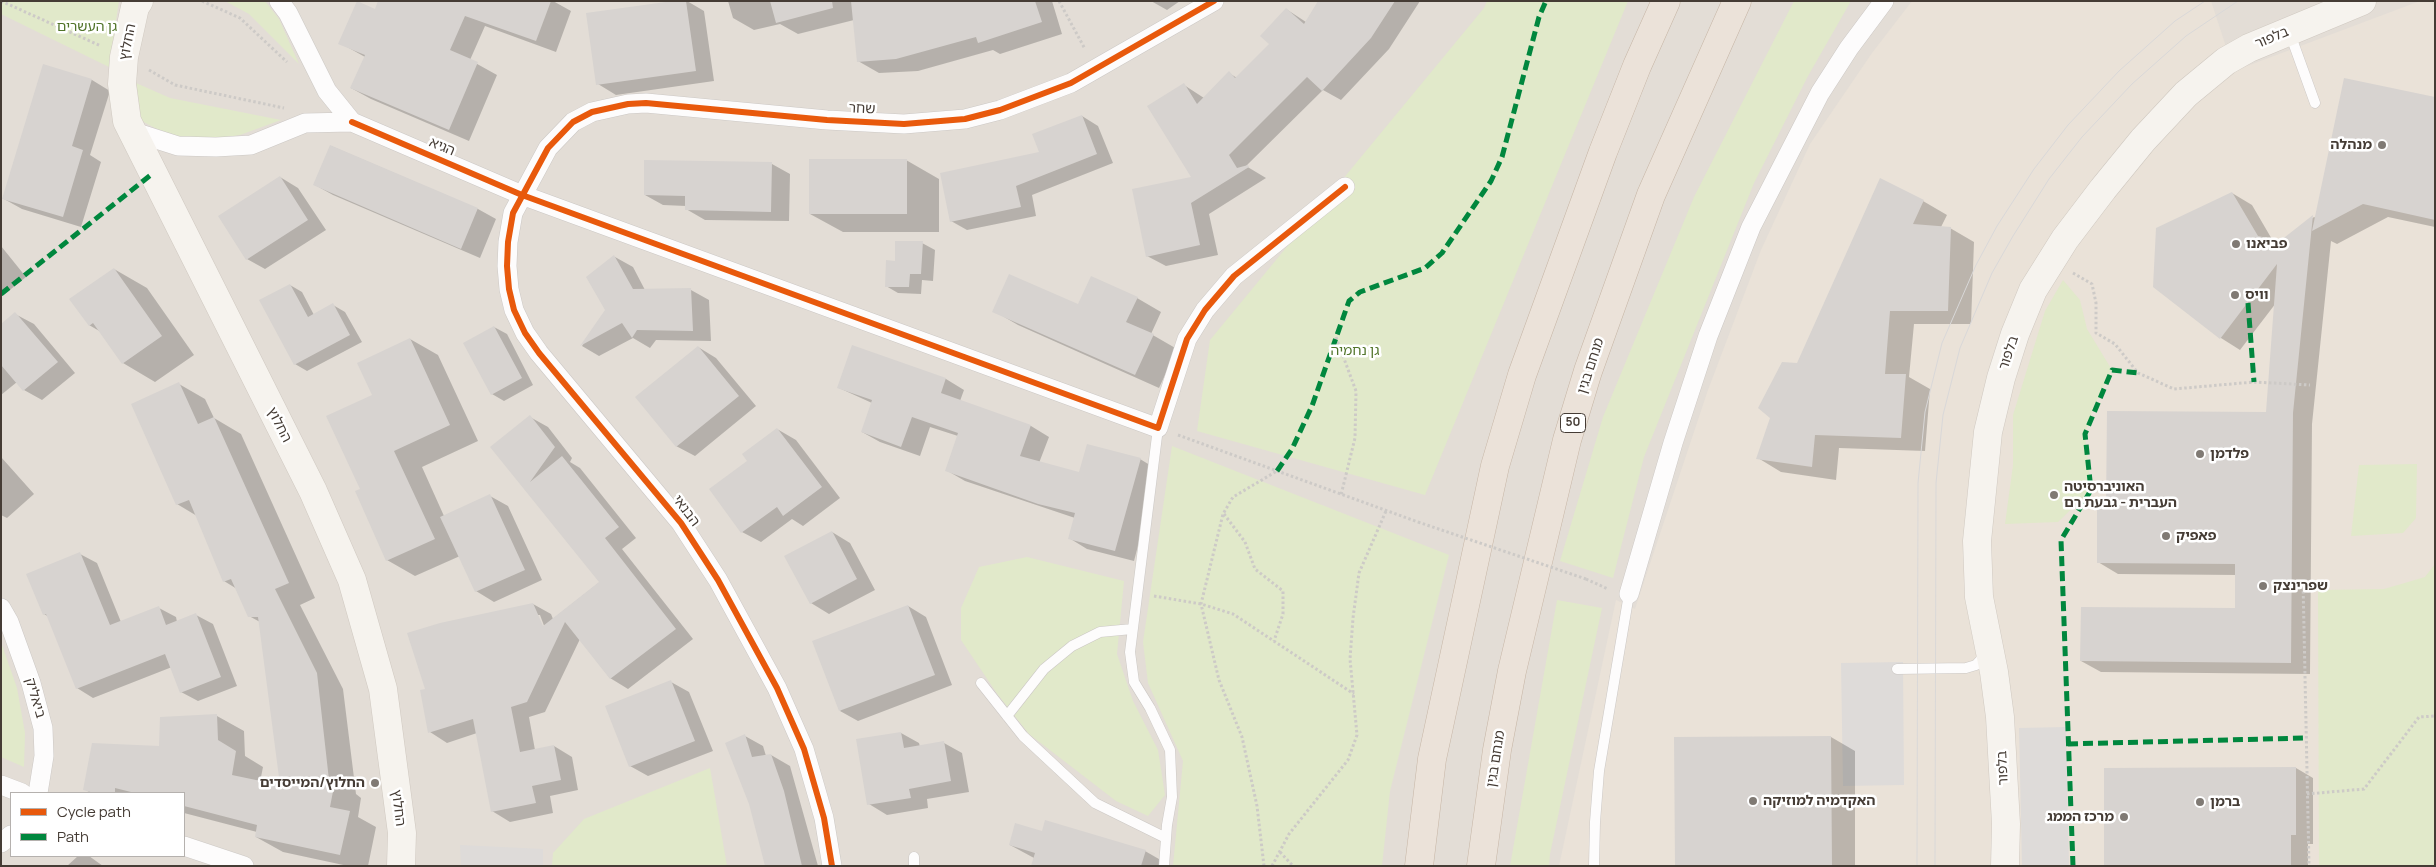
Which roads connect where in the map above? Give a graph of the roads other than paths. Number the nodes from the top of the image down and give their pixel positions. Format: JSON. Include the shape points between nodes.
{"nodes":[{"id":1,"x":139,"y":1,"type":"edge"},
{"id":2,"x":279,"y":1,"type":"edge"},
{"id":3,"x":1214,"y":1,"type":"edge"},
{"id":4,"x":1666,"y":1,"type":"edge"},
{"id":5,"x":1737,"y":1,"type":"edge"},
{"id":6,"x":1884,"y":1,"type":"edge"},
{"id":7,"x":2362,"y":1,"type":"edge"},
{"id":8,"x":2289,"y":30,"type":"junction"},
{"id":9,"x":2316,"y":103,"type":"dead end"},
{"id":10,"x":352,"y":122,"type":"junction"},
{"id":11,"x":131,"y":131,"type":"junction"},
{"id":12,"x":1345,"y":187,"type":"dead end"},
{"id":13,"x":522,"y":195,"type":"junction"},
{"id":14,"x":1158,"y":428,"type":"junction"},
{"id":15,"x":1629,"y":594,"type":"joint"},
{"id":16,"x":1,"y":608,"type":"edge"},
{"id":17,"x":1132,"y":629,"type":"junction"},
{"id":18,"x":1989,"y":645,"type":"junction"},
{"id":19,"x":1966,"y":668,"type":"junction"},
{"id":20,"x":1897,"y":669,"type":"dead end"},
{"id":21,"x":981,"y":683,"type":"dead end"},
{"id":22,"x":1997,"y":690,"type":"junction"},
{"id":23,"x":1007,"y":716,"type":"junction"},
{"id":24,"x":1,"y":785,"type":"edge"},
{"id":25,"x":19,"y":792,"type":"edge"},
{"id":26,"x":38,"y":792,"type":"edge"},
{"id":27,"x":1166,"y":838,"type":"junction"},
{"id":28,"x":185,"y":846,"type":"edge"},
{"id":29,"x":244,"y":866,"type":"edge"},
{"id":30,"x":400,"y":866,"type":"edge"},
{"id":31,"x":832,"y":866,"type":"edge"},
{"id":32,"x":1164,"y":866,"type":"edge"},
{"id":33,"x":1420,"y":866,"type":"edge"},
{"id":34,"x":1481,"y":866,"type":"edge"},
{"id":35,"x":1594,"y":866,"type":"edge"},
{"id":36,"x":2005,"y":866,"type":"edge"}],
"edges":[{"from":1,"to":11,"type":"street","name":"החלוץ","via":[[124,57],[122,84],[126,121]]},
{"from":2,"to":10,"type":"street","name":"הגיא","via":[[327,91]]},
{"from":3,"to":13,"type":"street","name":"שחר","via":[[1071,83],[1000,110],[964,119],[925,124],[827,120],[646,103],[592,112],[573,122],[548,148]]},
{"from":4,"to":33,"type":"highway","via":[[1603,152],[1522,374],[1495,466],[1432,759]]},
{"from":5,"to":34,"type":"highway","name":"מנחם בגין","number":"50","via":[[1651,195],[1588,371],[1567,440],[1512,671]]},
{"from":6,"to":15,"type":"street","via":[[1820,93],[1751,227],[1708,336],[1672,443]]},
{"from":7,"to":8,"type":"street","name":"בלפור"},
{"from":8,"to":9,"type":"lane"},
{"from":8,"to":18,"type":"street","name":"בלפור","via":[[2226,61],[2186,94],[2109,182],[2033,290],[2001,378],[1988,432],[1977,541],[1979,596]]},
{"from":10,"to":11,"type":"street","name":"הגיא","via":[[305,123],[251,145],[216,147],[178,146]]},
{"from":10,"to":13,"type":"street","name":"הגיא"},
{"from":11,"to":30,"type":"street","name":"החלוץ","via":[[313,491],[352,580],[383,689],[402,833]]},
{"from":12,"to":14,"type":"street","via":[[1234,276],[1205,310],[1186,339]]},
{"from":13,"to":14,"type":"street","name":"הגיא"},
{"from":13,"to":31,"type":"street","name":"הבנאי","via":[[513,213],[508,242],[509,290],[514,310],[539,353],[681,523],[718,580],[777,688],[804,749],[824,818]]},
{"from":14,"to":17,"type":"lane"},
{"from":15,"to":35,"type":"lane","via":[[1599,771]]},
{"from":16,"to":26,"type":"street","name":"ביאליק","via":[[32,683],[44,728],[44,756]]},
{"from":17,"to":23,"type":"lane","via":[[1100,632],[1072,646],[1044,668]]},
{"from":17,"to":27,"type":"lane","via":[[1130,652],[1134,682],[1170,750],[1172,797]]},
{"from":18,"to":19,"type":"lane","via":[[1982,660]]},
{"from":18,"to":22,"type":"street","name":"בלפור"},
{"from":19,"to":20,"type":"lane"},
{"from":19,"to":22,"type":"lane","via":[[1984,676]]},
{"from":21,"to":23,"type":"lane"},
{"from":22,"to":36,"type":"street","name":"בלפור","via":[[2003,759]]},
{"from":23,"to":27,"type":"lane","via":[[1023,736],[1095,804]]},
{"from":24,"to":25,"type":"street"},
{"from":27,"to":32,"type":"lane"},
{"from":28,"to":29,"type":"street"}]}
